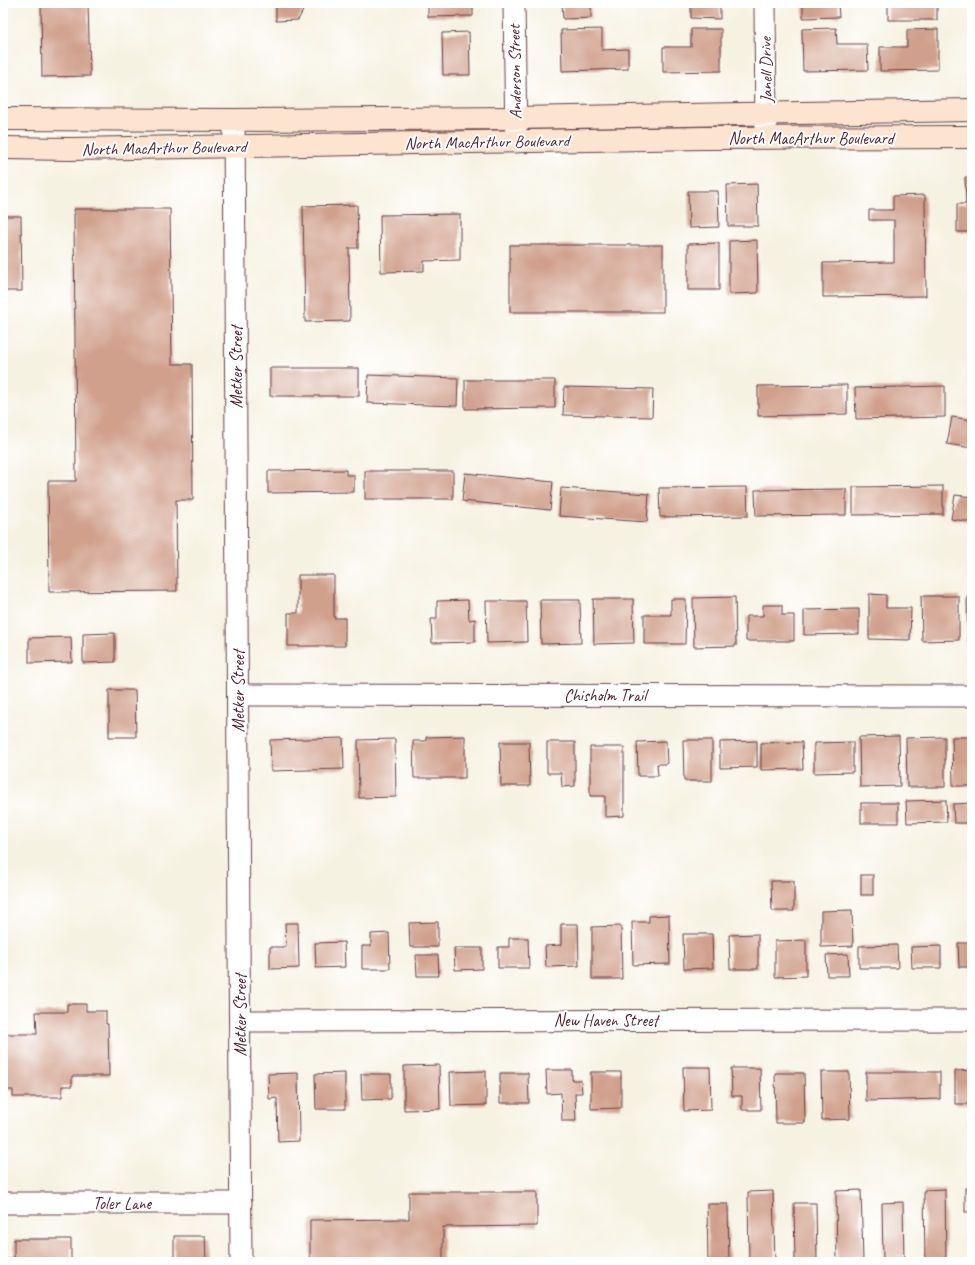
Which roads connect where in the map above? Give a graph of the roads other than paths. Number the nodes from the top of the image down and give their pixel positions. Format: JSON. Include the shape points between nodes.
{"nodes":[{"id":1,"x":514,"y":3,"type":"edge"},
{"id":2,"x":765,"y":3,"type":"edge"},
{"id":3,"x":972,"y":110,"type":"edge"},
{"id":4,"x":766,"y":113,"type":"junction"},
{"id":5,"x":516,"y":118,"type":"junction"},
{"id":6,"x":3,"y":119,"type":"edge"},
{"id":7,"x":188,"y":120,"type":"junction"},
{"id":8,"x":234,"y":120,"type":"junction"},
{"id":9,"x":972,"y":137,"type":"edge"},
{"id":10,"x":766,"y":138,"type":"junction"},
{"id":11,"x":516,"y":142,"type":"junction"},
{"id":12,"x":234,"y":147,"type":"junction"},
{"id":13,"x":3,"y":148,"type":"edge"},
{"id":14,"x":71,"y":149,"type":"junction"},
{"id":15,"x":238,"y":695,"type":"junction"},
{"id":16,"x":972,"y":696,"type":"edge"},
{"id":17,"x":972,"y":1020,"type":"edge"},
{"id":18,"x":240,"y":1021,"type":"junction"},
{"id":19,"x":3,"y":1203,"type":"edge"},
{"id":20,"x":241,"y":1203,"type":"junction"},
{"id":21,"x":242,"y":1262,"type":"edge"}],
"edges":[{"from":1,"to":5,"type":"street","name":"Anderson Street"},
{"from":2,"to":4,"type":"street","name":"Janell Drive"},
{"from":3,"to":4,"type":"main road","name":"North MacArthur Boulevard"},
{"from":4,"to":5,"type":"main road","name":"North MacArthur Boulevard"},
{"from":4,"to":10,"type":"street","name":"Janell Drive"},
{"from":5,"to":8,"type":"main road","name":"North MacArthur Boulevard"},
{"from":5,"to":11,"type":"street","name":"Anderson Street"},
{"from":6,"to":7,"type":"main road","name":"North MacArthur Boulevard"},
{"from":7,"to":8,"type":"main road","name":"North MacArthur Boulevard"},
{"from":7,"to":14,"type":"main road","via":[[147,131],[96,136],[74,143]]},
{"from":8,"to":12,"type":"street","name":"Metker Street"},
{"from":9,"to":10,"type":"main road","name":"North MacArthur Boulevard"},
{"from":10,"to":11,"type":"main road","name":"North MacArthur Boulevard"},
{"from":11,"to":12,"type":"main road","name":"North MacArthur Boulevard"},
{"from":12,"to":14,"type":"main road","name":"North MacArthur Boulevard"},
{"from":12,"to":15,"type":"street","name":"Metker Street"},
{"from":13,"to":14,"type":"main road","name":"North MacArthur Boulevard"},
{"from":15,"to":16,"type":"street","name":"Chisholm Trail"},
{"from":15,"to":18,"type":"street","name":"Metker Street"},
{"from":17,"to":18,"type":"street","name":"New Haven Street"},
{"from":18,"to":20,"type":"street","name":"Metker Street"},
{"from":19,"to":20,"type":"street","name":"Toler Lane"},
{"from":20,"to":21,"type":"street","name":"Metker Street"}]}
